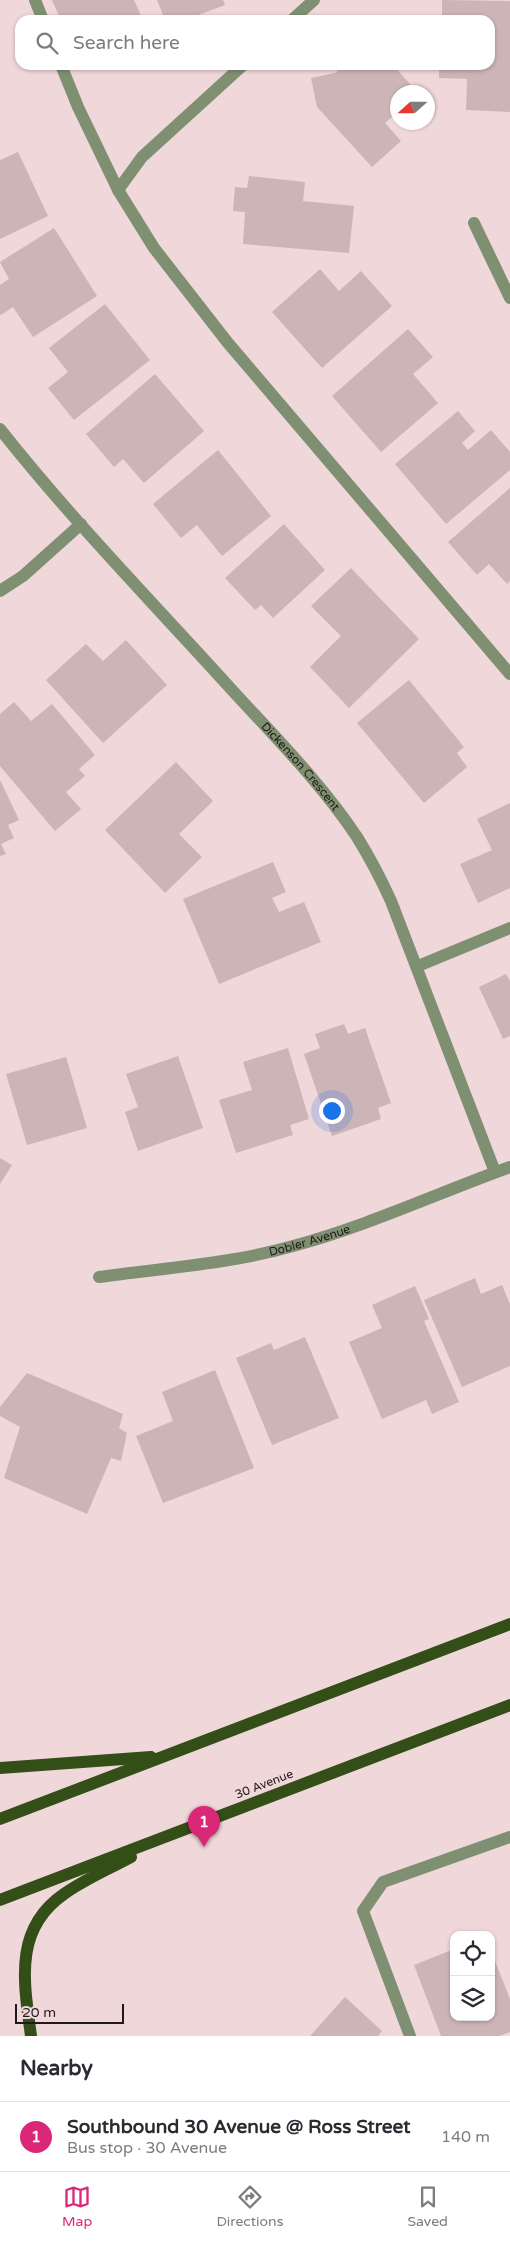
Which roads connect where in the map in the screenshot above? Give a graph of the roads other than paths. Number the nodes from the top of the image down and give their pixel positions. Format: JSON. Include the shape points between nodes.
{"nodes":[{"id":1,"x":35,"y":0,"type":"edge"},
{"id":2,"x":314,"y":0,"type":"edge"},
{"id":3,"x":41,"y":15,"type":"edge"},
{"id":4,"x":298,"y":15,"type":"edge"},
{"id":5,"x":63,"y":70,"type":"edge"},
{"id":6,"x":238,"y":70,"type":"edge"},
{"id":7,"x":118,"y":190,"type":"junction"},
{"id":8,"x":474,"y":223,"type":"dead end"},
{"id":9,"x":510,"y":298,"type":"edge"},
{"id":10,"x":0,"y":429,"type":"edge"},
{"id":11,"x":81,"y":524,"type":"junction"},
{"id":12,"x":0,"y":591,"type":"edge"},
{"id":13,"x":510,"y":674,"type":"edge"},
{"id":14,"x":510,"y":928,"type":"edge"},
{"id":15,"x":418,"y":966,"type":"junction"},
{"id":16,"x":510,"y":1167,"type":"edge"},
{"id":17,"x":495,"y":1172,"type":"junction"},
{"id":18,"x":99,"y":1277,"type":"dead end"},
{"id":19,"x":510,"y":1624,"type":"edge"},
{"id":20,"x":510,"y":1704,"type":"edge"},
{"id":21,"x":166,"y":1756,"type":"junction"},
{"id":22,"x":0,"y":1768,"type":"edge"},
{"id":23,"x":0,"y":1819,"type":"edge"},
{"id":24,"x":172,"y":1834,"type":"junction"},
{"id":25,"x":510,"y":1837,"type":"edge"},
{"id":26,"x":0,"y":1900,"type":"edge"},
{"id":27,"x":31,"y":2036,"type":"edge"},
{"id":28,"x":410,"y":2036,"type":"edge"}],
"edges":[{"from":1,"to":3,"type":"street"},
{"from":2,"to":4,"type":"street"},
{"from":5,"to":7,"type":"street"},
{"from":6,"to":7,"type":"street","via":[[142,157]]},
{"from":7,"to":13,"type":"street","via":[[154,248],[228,343]]},
{"from":8,"to":9,"type":"street"},
{"from":10,"to":11,"type":"street","name":"Dickenson Crescent"},
{"from":11,"to":12,"type":"street","via":[[23,576]]},
{"from":11,"to":15,"type":"street","name":"Dickenson Crescent","via":[[318,786],[375,866]]},
{"from":14,"to":15,"type":"street"},
{"from":15,"to":17,"type":"street","name":"Dickenson Crescent"},
{"from":16,"to":17,"type":"street","name":"Dobler Avenue"},
{"from":17,"to":18,"type":"street","name":"Dobler Avenue","via":[[332,1235],[292,1247],[253,1256]]},
{"from":19,"to":21,"type":"main road"},
{"from":20,"to":24,"type":"main road","name":"30 Avenue"},
{"from":21,"to":22,"type":"main road"},
{"from":21,"to":23,"type":"main road"},
{"from":24,"to":26,"type":"main road","name":"30 Avenue"},
{"from":24,"to":27,"type":"main road","via":[[64,1894],[43,1913],[27,1944],[25,1970]]},
{"from":25,"to":28,"type":"street","via":[[383,1882],[364,1911]]}]}
